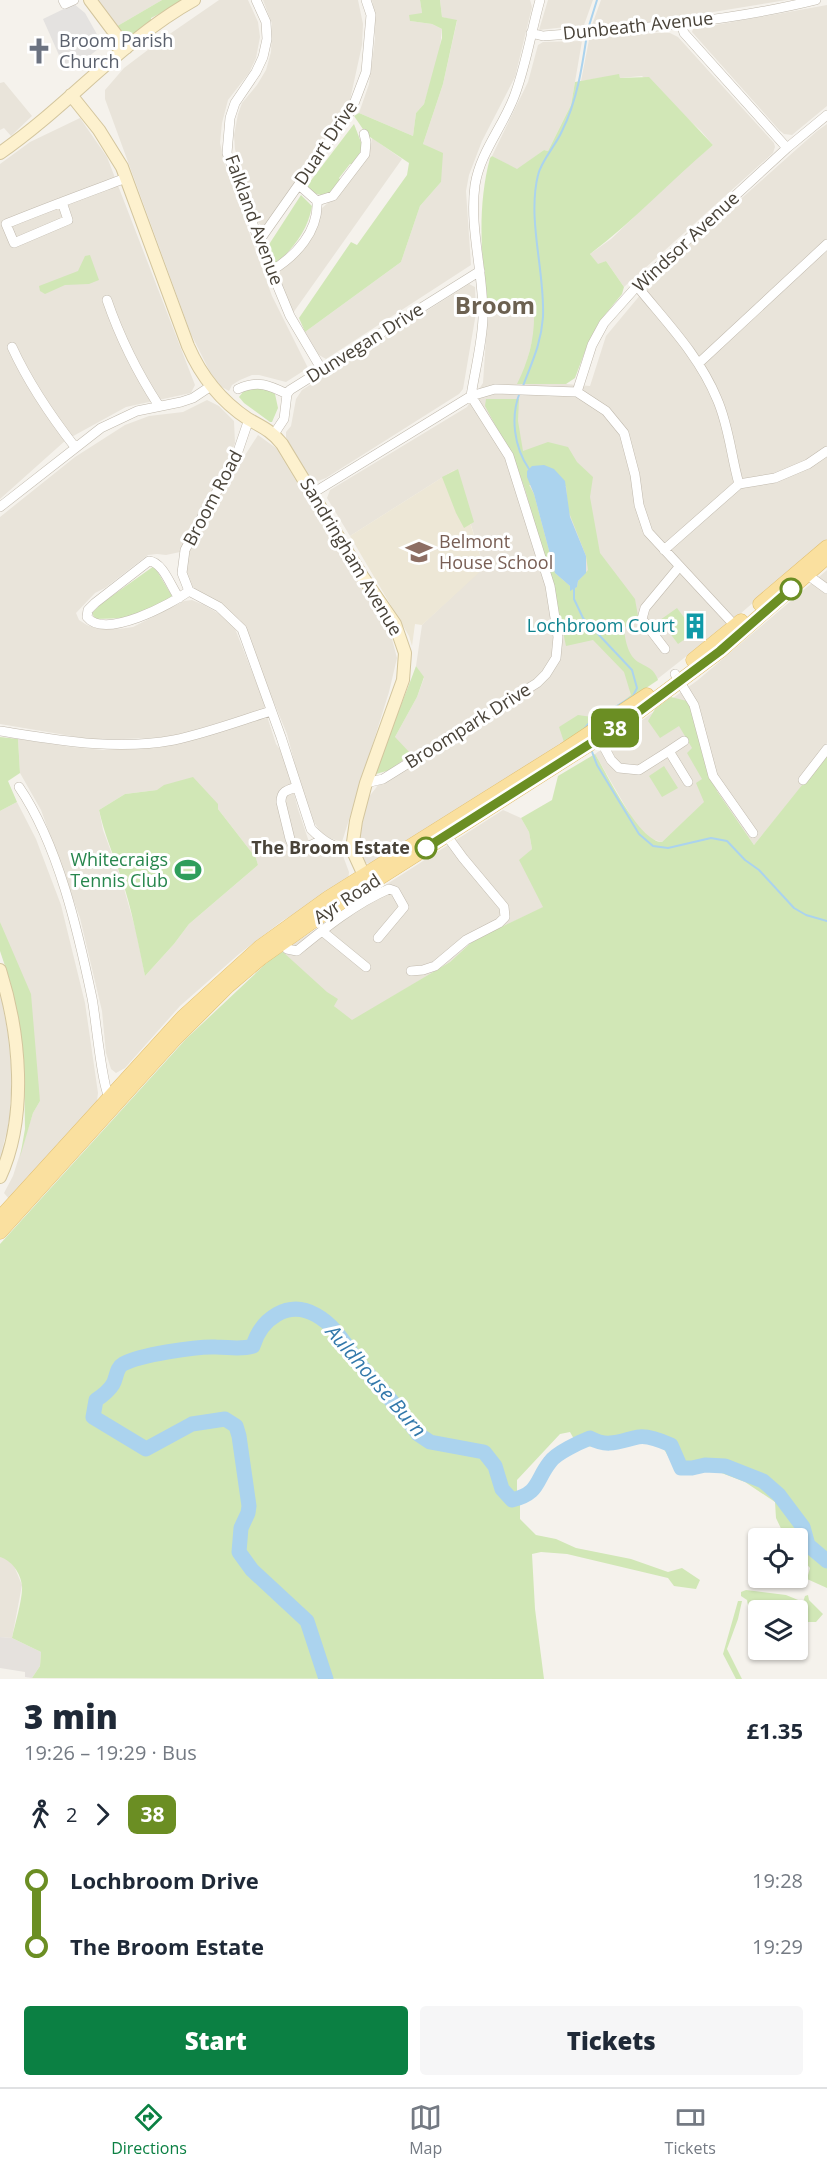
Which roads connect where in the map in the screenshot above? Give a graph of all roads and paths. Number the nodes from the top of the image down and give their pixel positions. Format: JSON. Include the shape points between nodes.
{"nodes":[{"id":1,"x":90,"y":0,"type":"edge"},
{"id":2,"x":194,"y":0,"type":"edge"},
{"id":3,"x":256,"y":0,"type":"edge"},
{"id":4,"x":366,"y":0,"type":"edge"},
{"id":5,"x":540,"y":0,"type":"edge"},
{"id":6,"x":816,"y":0,"type":"edge"},
{"id":7,"x":681,"y":23,"type":"junction"},
{"id":8,"x":531,"y":33,"type":"junction"},
{"id":9,"x":126,"y":48,"type":"junction"},
{"id":10,"x":71,"y":95,"type":"junction"},
{"id":11,"x":827,"y":115,"type":"edge"},
{"id":12,"x":364,"y":134,"type":"dead end"},
{"id":13,"x":787,"y":148,"type":"junction"},
{"id":14,"x":0,"y":153,"type":"edge"},
{"id":15,"x":126,"y":178,"type":"junction"},
{"id":16,"x":298,"y":185,"type":"junction"},
{"id":17,"x":317,"y":201,"type":"junction"},
{"id":18,"x":62,"y":202,"type":"junction"},
{"id":19,"x":258,"y":241,"type":"junction"},
{"id":20,"x":827,"y":244,"type":"edge"},
{"id":21,"x":271,"y":271,"type":"junction"},
{"id":22,"x":480,"y":271,"type":"junction"},
{"id":23,"x":637,"y":286,"type":"junction"},
{"id":24,"x":107,"y":300,"type":"dead end"},
{"id":25,"x":112,"y":313,"type":"junction"},
{"id":26,"x":101,"y":317,"type":"dead end"},
{"id":27,"x":13,"y":347,"type":"dead end"},
{"id":28,"x":700,"y":362,"type":"junction"},
{"id":29,"x":322,"y":370,"type":"junction"},
{"id":30,"x":211,"y":386,"type":"junction"},
{"id":31,"x":238,"y":389,"type":"dead end"},
{"id":32,"x":577,"y":392,"type":"junction"},
{"id":33,"x":287,"y":394,"type":"junction"},
{"id":34,"x":471,"y":396,"type":"junction"},
{"id":35,"x":159,"y":406,"type":"junction"},
{"id":36,"x":249,"y":419,"type":"junction"},
{"id":37,"x":274,"y":434,"type":"junction"},
{"id":38,"x":75,"y":447,"type":"junction"},
{"id":39,"x":827,"y":451,"type":"edge"},
{"id":40,"x":740,"y":484,"type":"junction"},
{"id":41,"x":313,"y":493,"type":"junction"},
{"id":42,"x":0,"y":507,"type":"edge"},
{"id":43,"x":827,"y":547,"type":"edge"},
{"id":44,"x":664,"y":550,"type":"junction"},
{"id":45,"x":827,"y":557,"type":"edge"},
{"id":46,"x":679,"y":567,"type":"junction"},
{"id":47,"x":803,"y":571,"type":"junction"},
{"id":48,"x":827,"y":589,"type":"edge"},
{"id":49,"x":189,"y":591,"type":"junction"},
{"id":50,"x":179,"y":598,"type":"junction"},
{"id":51,"x":738,"y":630,"type":"junction"},
{"id":52,"x":665,"y":649,"type":"dead end"},
{"id":53,"x":678,"y":678,"type":"junction"},
{"id":54,"x":271,"y":711,"type":"junction"},
{"id":55,"x":0,"y":731,"type":"edge"},
{"id":56,"x":597,"y":735,"type":"junction"},
{"id":57,"x":684,"y":741,"type":"dead end"},
{"id":58,"x":827,"y":749,"type":"edge"},
{"id":59,"x":669,"y":752,"type":"junction"},
{"id":60,"x":803,"y":780,"type":"dead end"},
{"id":61,"x":688,"y":782,"type":"dead end"},
{"id":62,"x":366,"y":783,"type":"junction"},
{"id":63,"x":297,"y":786,"type":"junction"},
{"id":64,"x":19,"y":787,"type":"dead end"},
{"id":65,"x":444,"y":831,"type":"junction"},
{"id":66,"x":753,"y":833,"type":"dead end"},
{"id":67,"x":322,"y":840,"type":"junction"},
{"id":68,"x":352,"y":849,"type":"junction"},
{"id":69,"x":366,"y":881,"type":"junction"},
{"id":70,"x":322,"y":931,"type":"junction"},
{"id":71,"x":378,"y":938,"type":"dead end"},
{"id":72,"x":279,"y":939,"type":"junction"},
{"id":73,"x":366,"y":967,"type":"dead end"},
{"id":74,"x":0,"y":970,"type":"edge"},
{"id":75,"x":411,"y":971,"type":"dead end"},
{"id":76,"x":112,"y":1102,"type":"junction"},
{"id":77,"x":74,"y":1144,"type":"junction"},
{"id":78,"x":0,"y":1177,"type":"edge"},
{"id":79,"x":0,"y":1218,"type":"edge"},
{"id":80,"x":0,"y":1233,"type":"edge"}],
"edges":[{"from":1,"to":9,"type":"street"},
{"from":2,"to":9,"type":"street"},
{"from":3,"to":19,"type":"street","name":"Falkland Avenue","via":[[266,22],[267,39],[256,72],[235,103],[227,153]]},
{"from":4,"to":16,"type":"street","name":"Duart Drive","via":[[370,15],[366,72],[352,110]]},
{"from":5,"to":8,"type":"street"},
{"from":6,"to":7,"type":"street","name":"Dunbeath Avenue"},
{"from":7,"to":8,"type":"street","name":"Dunbeath Avenue","via":[[543,36]]},
{"from":7,"to":13,"type":"street","via":[[684,33]]},
{"from":8,"to":22,"type":"street","via":[[521,80],[478,170],[474,205]]},
{"from":9,"to":10,"type":"street"},
{"from":10,"to":14,"type":"street"},
{"from":10,"to":15,"type":"street","via":[[104,137]]},
{"from":11,"to":13,"type":"street","name":"Windsor Avenue"},
{"from":12,"to":17,"type":"street","via":[[365,154],[341,189]]},
{"from":13,"to":23,"type":"street","name":"Windsor Avenue"},
{"from":15,"to":18,"type":"street"},
{"from":15,"to":30,"type":"street","via":[[188,346]]},
{"from":16,"to":17,"type":"street"},
{"from":16,"to":19,"type":"street","name":"Duart Drive"},
{"from":17,"to":21,"type":"street","via":[[315,223],[296,252]]},
{"from":18,"to":18,"type":"street","via":[[6,224],[14,243],[68,220]]},
{"from":19,"to":21,"type":"street","name":"Falkland Avenue"},
{"from":20,"to":28,"type":"street"},
{"from":21,"to":29,"type":"street","name":"Falkland Avenue","via":[[290,316]]},
{"from":22,"to":29,"type":"street","name":"Dunvegan Drive"},
{"from":22,"to":34,"type":"street","via":[[483,319]]},
{"from":23,"to":28,"type":"street"},
{"from":23,"to":32,"type":"street","name":"Windsor Avenue","via":[[604,323],[592,345]]},
{"from":24,"to":25,"type":"street"},
{"from":25,"to":26,"type":"street"},
{"from":25,"to":35,"type":"street","via":[[137,371]]},
{"from":27,"to":38,"type":"street","via":[[40,400]]},
{"from":28,"to":40,"type":"street","via":[[718,399]]},
{"from":29,"to":33,"type":"street","name":"Dunvegan Drive"},
{"from":30,"to":35,"type":"street","via":[[193,398]]},
{"from":30,"to":36,"type":"street"},
{"from":31,"to":33,"type":"street","via":[[262,383]]},
{"from":32,"to":34,"type":"street","via":[[495,389]]},
{"from":32,"to":44,"type":"street","via":[[606,411],[624,433],[648,532]]},
{"from":33,"to":37,"type":"street","name":"Dunvegan Drive","via":[[286,413]]},
{"from":34,"to":41,"type":"street"},
{"from":34,"to":62,"type":"street","name":"Broompark Drive","via":[[509,456],[550,586],[558,637],[556,658],[537,683],[383,779]]},
{"from":35,"to":38,"type":"street","via":[[113,421]]},
{"from":36,"to":37,"type":"street","name":"Sandringham Avenue"},
{"from":36,"to":49,"type":"street","name":"Broom Road","via":[[234,464],[185,550],[182,573]]},
{"from":37,"to":41,"type":"street","name":"Sandringham Avenue"},
{"from":38,"to":42,"type":"street"},
{"from":39,"to":40,"type":"street","via":[[775,478]]},
{"from":40,"to":44,"type":"street"},
{"from":41,"to":62,"type":"street","name":"Sandringham Avenue","via":[[395,624],[405,652],[403,680]]},
{"from":43,"to":47,"type":"main road","name":"Ayr Road"},
{"from":44,"to":46,"type":"street"},
{"from":45,"to":47,"type":"main road","name":"Ayr Road"},
{"from":46,"to":51,"type":"street"},
{"from":46,"to":52,"type":"street","via":[[642,616]]},
{"from":47,"to":48,"type":"street"},
{"from":47,"to":51,"type":"main road","name":"Ayr Road"},
{"from":49,"to":50,"type":"street"},
{"from":49,"to":54,"type":"street","via":[[219,607],[242,628]]},
{"from":50,"to":50,"type":"street","via":[[128,621],[99,623],[87,617],[95,603],[149,561],[160,566]]},
{"from":51,"to":53,"type":"main road","name":"Ayr Road"},
{"from":53,"to":56,"type":"main road","name":"Ayr Road"},
{"from":53,"to":66,"type":"street","via":[[694,705],[713,776]]},
{"from":54,"to":55,"type":"street","via":[[161,742],[84,743]]},
{"from":54,"to":63,"type":"street"},
{"from":56,"to":59,"type":"street","via":[[619,768],[639,770]]},
{"from":56,"to":65,"type":"main road","name":"Ayr Road"},
{"from":57,"to":59,"type":"street"},
{"from":58,"to":60,"type":"street"},
{"from":59,"to":61,"type":"street"},
{"from":62,"to":68,"type":"street","name":"Sandringham Avenue"},
{"from":63,"to":67,"type":"street","via":[[311,829]]},
{"from":63,"to":67,"type":"street","via":[[284,791],[280,802],[293,846],[308,847]]},
{"from":64,"to":76,"type":"street","via":[[42,830],[63,885],[82,951],[104,1084]]},
{"from":65,"to":69,"type":"main road","name":"Ayr Road"},
{"from":65,"to":75,"type":"street","via":[[504,907],[505,917],[466,940],[435,966]]},
{"from":67,"to":68,"type":"street"},
{"from":68,"to":69,"type":"street"},
{"from":69,"to":72,"type":"main road","name":"Ayr Road"},
{"from":70,"to":71,"type":"street","via":[[389,889],[395,891],[404,907]]},
{"from":70,"to":72,"type":"street","via":[[297,951],[287,949]]},
{"from":70,"to":73,"type":"street"},
{"from":72,"to":76,"type":"main road","name":"Ayr Road","via":[[196,1011]]},
{"from":74,"to":78,"type":"street","via":[[15,1042],[18,1107],[13,1139]]},
{"from":76,"to":77,"type":"main road","name":"Ayr Road"},
{"from":77,"to":79,"type":"main road","name":"Ayr Road"},
{"from":77,"to":80,"type":"main road","name":"Ayr Road"}]}
